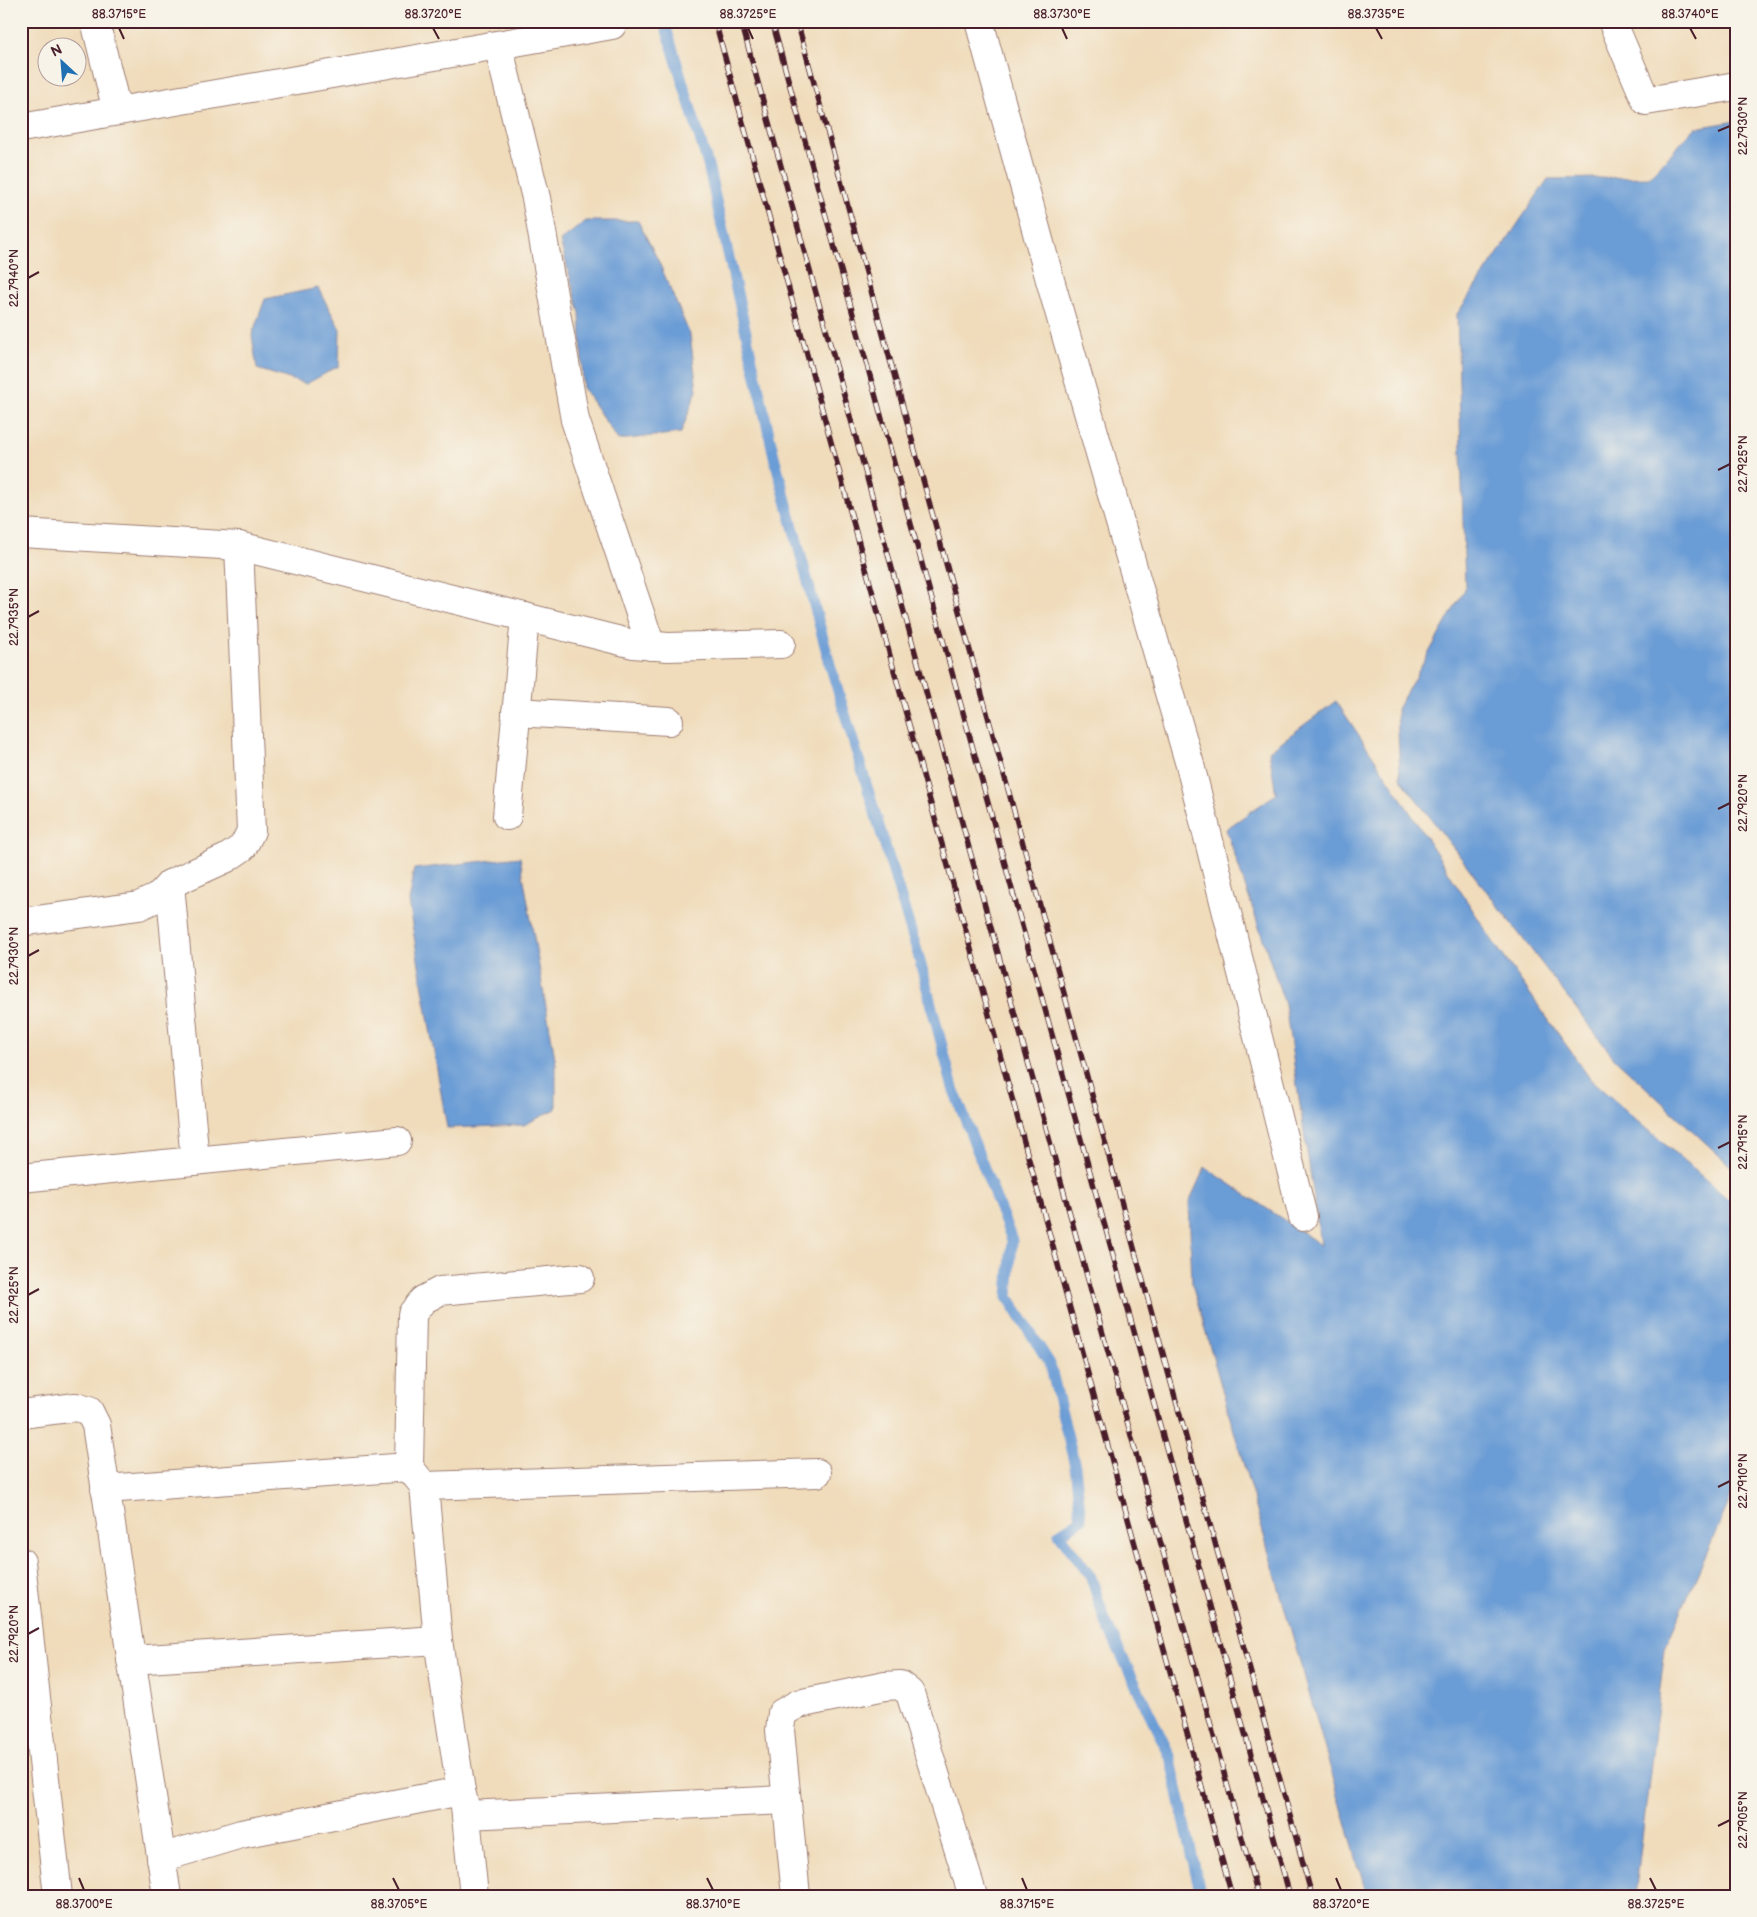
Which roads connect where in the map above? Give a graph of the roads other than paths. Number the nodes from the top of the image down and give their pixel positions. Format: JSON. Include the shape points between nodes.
{"nodes":[{"id":1,"x":96,"y":21,"type":"edge"},
{"id":2,"x":979,"y":21,"type":"edge"},
{"id":3,"x":1612,"y":21,"type":"edge"},
{"id":4,"x":612,"y":25,"type":"dead end"},
{"id":5,"x":498,"y":45,"type":"junction"},
{"id":6,"x":1736,"y":86,"type":"edge"},
{"id":7,"x":117,"y":111,"type":"junction"},
{"id":8,"x":21,"y":128,"type":"edge"},
{"id":9,"x":21,"y":532,"type":"edge"},
{"id":10,"x":239,"y":546,"type":"junction"},
{"id":11,"x":525,"y":617,"type":"junction"},
{"id":12,"x":782,"y":644,"type":"dead end"},
{"id":13,"x":651,"y":646,"type":"junction"},
{"id":14,"x":516,"y":712,"type":"junction"},
{"id":15,"x":669,"y":721,"type":"dead end"},
{"id":16,"x":507,"y":816,"type":"dead end"},
{"id":17,"x":170,"y":884,"type":"junction"},
{"id":18,"x":21,"y":922,"type":"edge"},
{"id":19,"x":397,"y":1141,"type":"dead end"},
{"id":20,"x":195,"y":1161,"type":"junction"},
{"id":21,"x":21,"y":1178,"type":"edge"},
{"id":22,"x":1303,"y":1217,"type":"dead end"},
{"id":23,"x":580,"y":1278,"type":"dead end"},
{"id":24,"x":21,"y":1414,"type":"edge"},
{"id":25,"x":817,"y":1473,"type":"dead end"},
{"id":26,"x":417,"y":1477,"type":"junction"},
{"id":27,"x":105,"y":1489,"type":"junction"},
{"id":28,"x":21,"y":1562,"type":"edge"},
{"id":29,"x":438,"y":1640,"type":"junction"},
{"id":30,"x":132,"y":1660,"type":"junction"},
{"id":31,"x":31,"y":1740,"type":"edge"},
{"id":32,"x":785,"y":1800,"type":"junction"},
{"id":33,"x":463,"y":1803,"type":"junction"},
{"id":34,"x":161,"y":1858,"type":"junction"},
{"id":35,"x":58,"y":1896,"type":"edge"},
{"id":36,"x":167,"y":1896,"type":"edge"},
{"id":37,"x":474,"y":1896,"type":"edge"},
{"id":38,"x":796,"y":1896,"type":"edge"},
{"id":39,"x":973,"y":1896,"type":"edge"}],
"edges":[{"from":1,"to":7,"type":"street"},
{"from":2,"to":22,"type":"street","via":[[1190,765]]},
{"from":3,"to":6,"type":"street","via":[[1646,101]]},
{"from":4,"to":5,"type":"street"},
{"from":5,"to":7,"type":"street"},
{"from":5,"to":13,"type":"street","via":[[536,198],[575,420]]},
{"from":7,"to":8,"type":"street"},
{"from":9,"to":10,"type":"street"},
{"from":10,"to":11,"type":"street"},
{"from":10,"to":17,"type":"street","via":[[251,831],[243,847],[227,858]]},
{"from":11,"to":13,"type":"street"},
{"from":11,"to":14,"type":"street"},
{"from":12,"to":13,"type":"street"},
{"from":14,"to":15,"type":"street"},
{"from":14,"to":16,"type":"street"},
{"from":17,"to":18,"type":"street","via":[[158,897],[139,906]]},
{"from":17,"to":20,"type":"street"},
{"from":19,"to":20,"type":"street"},
{"from":20,"to":21,"type":"street"},
{"from":23,"to":26,"type":"street","via":[[440,1291],[423,1300],[412,1314]]},
{"from":24,"to":27,"type":"street","via":[[76,1407],[89,1411],[96,1426]]},
{"from":25,"to":26,"type":"street"},
{"from":26,"to":27,"type":"street"},
{"from":26,"to":29,"type":"street"},
{"from":27,"to":30,"type":"street"},
{"from":28,"to":31,"type":"street"},
{"from":29,"to":30,"type":"street"},
{"from":29,"to":33,"type":"street"},
{"from":30,"to":34,"type":"street"},
{"from":31,"to":35,"type":"street"},
{"from":32,"to":33,"type":"street"},
{"from":32,"to":38,"type":"street"},
{"from":32,"to":39,"type":"street","via":[[780,1730],[782,1713],[798,1704],[900,1685],[910,1693]]},
{"from":33,"to":34,"type":"street","via":[[241,1834]]},
{"from":33,"to":37,"type":"street"},
{"from":34,"to":36,"type":"street"}]}
